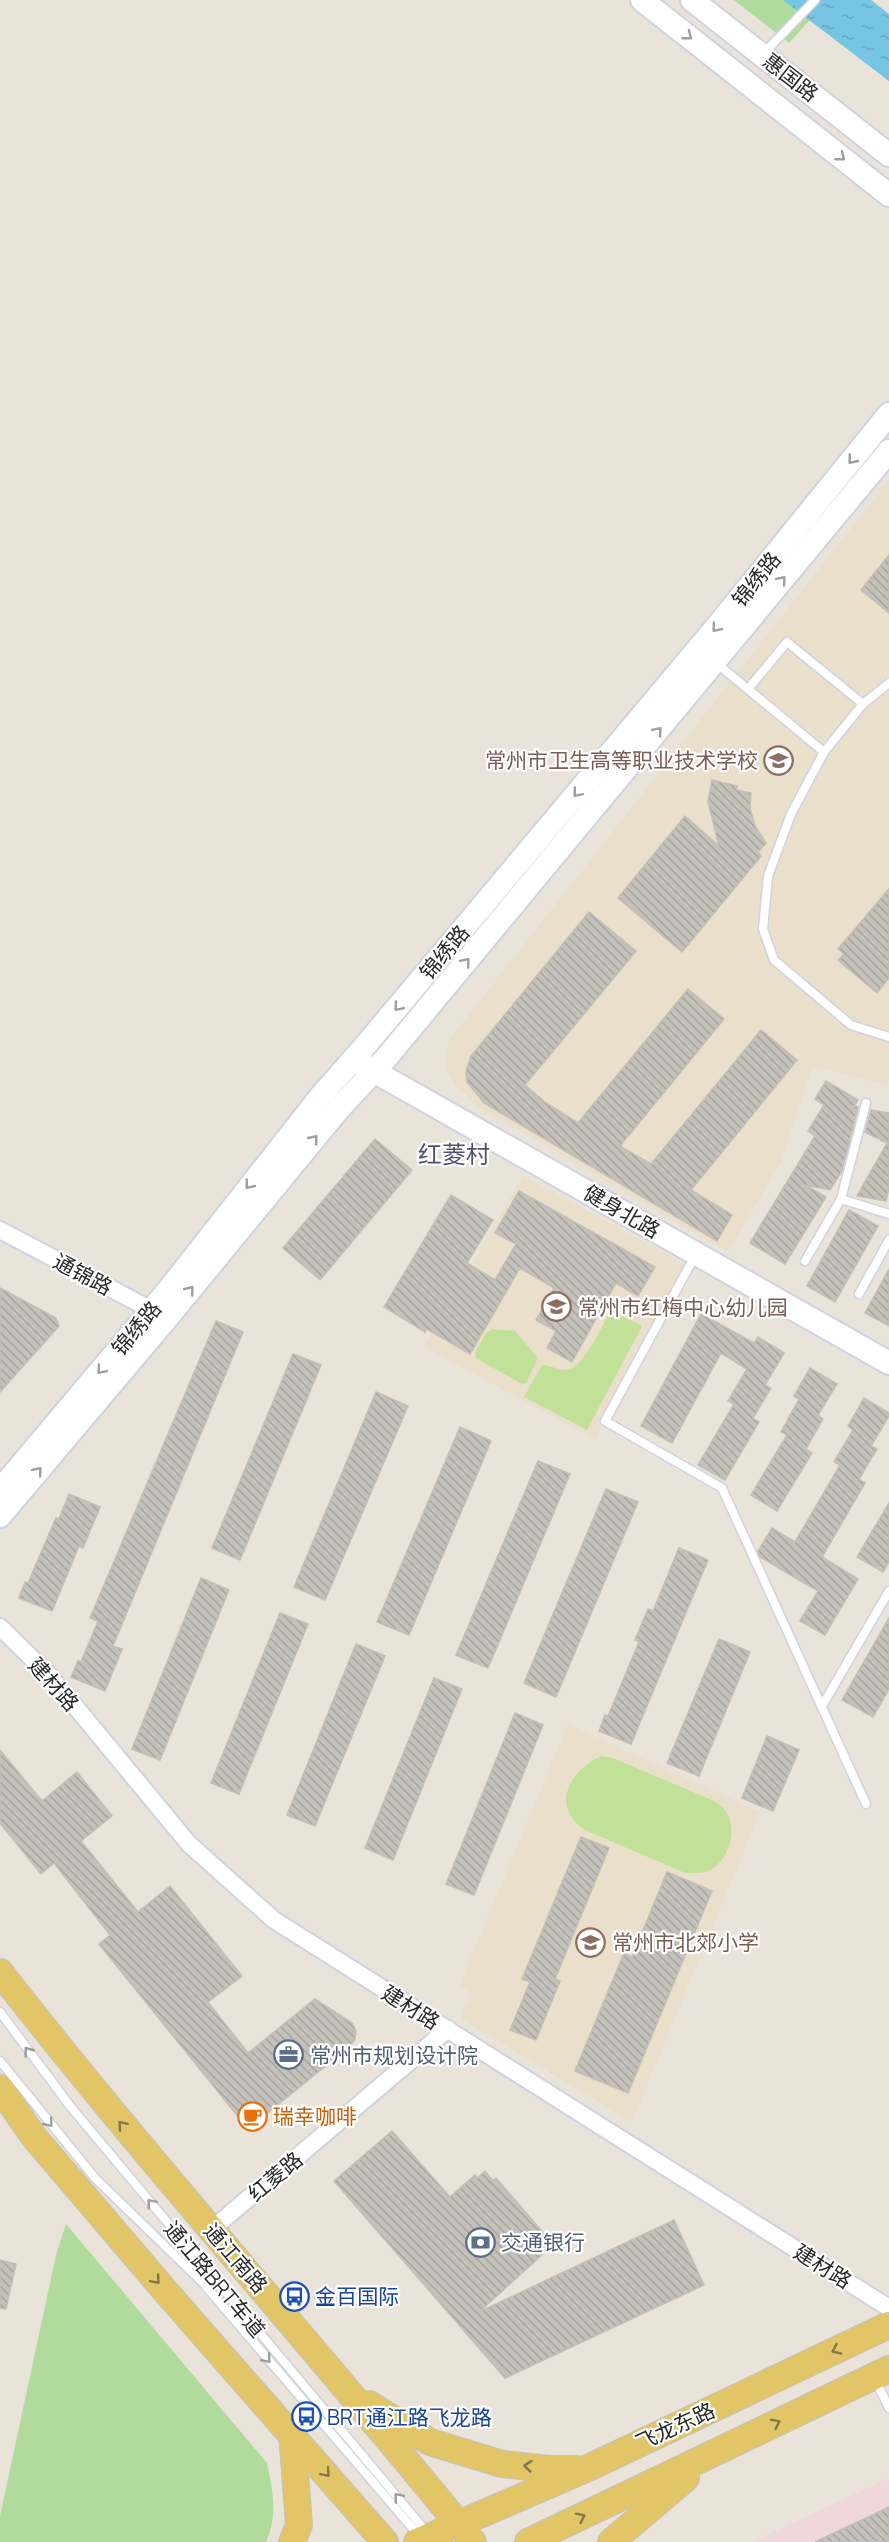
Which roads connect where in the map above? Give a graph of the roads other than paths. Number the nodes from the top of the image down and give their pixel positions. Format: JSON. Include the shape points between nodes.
{"nodes":[{"id":1,"x":642,"y":0,"type":"edge"},
{"id":2,"x":692,"y":0,"type":"edge"},
{"id":3,"x":815,"y":0,"type":"edge"},
{"id":4,"x":762,"y":55,"type":"junction"},
{"id":5,"x":889,"y":155,"type":"edge"},
{"id":6,"x":889,"y":195,"type":"edge"},
{"id":7,"x":889,"y":414,"type":"edge"},
{"id":8,"x":889,"y":451,"type":"edge"},
{"id":9,"x":714,"y":662,"type":"junction"},
{"id":10,"x":889,"y":683,"type":"edge"},
{"id":11,"x":748,"y":689,"type":"junction"},
{"id":12,"x":863,"y":704,"type":"junction"},
{"id":13,"x":824,"y":752,"type":"junction"},
{"id":14,"x":889,"y":1037,"type":"edge"},
{"id":15,"x":354,"y":1059,"type":"junction"},
{"id":16,"x":375,"y":1071,"type":"junction"},
{"id":17,"x":866,"y":1103,"type":"dead end"},
{"id":18,"x":841,"y":1199,"type":"junction"},
{"id":19,"x":889,"y":1214,"type":"edge"},
{"id":20,"x":0,"y":1230,"type":"edge"},
{"id":21,"x":889,"y":1240,"type":"edge"},
{"id":22,"x":696,"y":1253,"type":"junction"},
{"id":23,"x":805,"y":1260,"type":"dead end"},
{"id":24,"x":859,"y":1294,"type":"dead end"},
{"id":25,"x":159,"y":1314,"type":"junction"},
{"id":26,"x":889,"y":1363,"type":"edge"},
{"id":27,"x":0,"y":1490,"type":"edge"},
{"id":28,"x":0,"y":1516,"type":"edge"},
{"id":29,"x":889,"y":1591,"type":"edge"},
{"id":30,"x":0,"y":1627,"type":"edge"},
{"id":31,"x":822,"y":1706,"type":"junction"},
{"id":32,"x":866,"y":1804,"type":"dead end"},
{"id":33,"x":0,"y":1972,"type":"edge"},
{"id":34,"x":0,"y":2012,"type":"edge"},
{"id":35,"x":448,"y":2029,"type":"junction"},
{"id":36,"x":0,"y":2061,"type":"edge"},
{"id":37,"x":0,"y":2088,"type":"edge"},
{"id":38,"x":212,"y":2230,"type":"junction"},
{"id":39,"x":889,"y":2308,"type":"edge"},
{"id":40,"x":889,"y":2325,"type":"edge"},
{"id":41,"x":881,"y":2373,"type":"edge"},
{"id":42,"x":351,"y":2393,"type":"junction"},
{"id":43,"x":889,"y":2408,"type":"edge"},
{"id":44,"x":292,"y":2433,"type":"junction"},
{"id":45,"x":724,"y":2448,"type":"junction"},
{"id":46,"x":586,"y":2469,"type":"junction"},
{"id":47,"x":466,"y":2533,"type":"edge"},
{"id":48,"x":426,"y":2541,"type":"edge"},
{"id":49,"x":292,"y":2542,"type":"edge"},
{"id":50,"x":385,"y":2542,"type":"edge"},
{"id":51,"x":528,"y":2542,"type":"edge"},
{"id":52,"x":611,"y":2542,"type":"edge"}],
"edges":[{"from":1,"to":6,"type":"street","one_way":true},
{"from":2,"to":4,"type":"street","name":"惠国路"},
{"from":3,"to":4,"type":"lane"},
{"from":4,"to":5,"type":"street","name":"惠国路"},
{"from":7,"to":15,"type":"street","name":"锦绣路","one_way":true,"via":[[718,625]]},
{"from":9,"to":8,"type":"street","name":"锦绣路","one_way":true},
{"from":9,"to":11,"type":"lane"},
{"from":16,"to":9,"type":"street","name":"锦绣路","one_way":true},
{"from":10,"to":12,"type":"lane"},
{"from":11,"to":12,"type":"lane","via":[[787,642]]},
{"from":11,"to":13,"type":"lane"},
{"from":12,"to":13,"type":"lane"},
{"from":13,"to":14,"type":"lane","via":[[791,814],[768,876],[763,929],[774,960],[851,1025]]},
{"from":15,"to":16,"type":"street","name":"健身北路"},
{"from":15,"to":25,"type":"street","name":"锦绣路","one_way":true,"via":[[255,1177]]},
{"from":16,"to":22,"type":"street","name":"健身北路"},
{"from":25,"to":16,"type":"street","name":"锦绣路","one_way":true},
{"from":17,"to":18,"type":"lane"},
{"from":18,"to":19,"type":"lane"},
{"from":18,"to":23,"type":"lane"},
{"from":20,"to":25,"type":"street","name":"通锦路"},
{"from":21,"to":24,"type":"lane"},
{"from":22,"to":26,"type":"street","name":"健身北路"},
{"from":22,"to":31,"type":"lane","via":[[605,1421],[722,1488]]},
{"from":25,"to":27,"type":"street","name":"锦绣路","one_way":true},
{"from":28,"to":25,"type":"street","name":"锦绣路","one_way":true},
{"from":29,"to":31,"type":"lane"},
{"from":30,"to":35,"type":"street","name":"建材路","via":[[50,1676],[189,1844],[274,1920]]},
{"from":31,"to":32,"type":"lane"},
{"from":38,"to":33,"type":"main road","name":"通江南路","one_way":true,"via":[[111,2113]]},
{"from":48,"to":34,"type":"lane","name":"通江路BRT车道","one_way":true,"via":[[70,2106]]},
{"from":35,"to":38,"type":"street","name":"红菱路"},
{"from":35,"to":39,"type":"street","name":"建材路"},
{"from":36,"to":48,"type":"lane","name":"通江路BRT车道","one_way":true,"via":[[95,2178],[203,2283]]},
{"from":37,"to":44,"type":"main road","one_way":true,"via":[[34,2137]]},
{"from":38,"to":42,"type":"main road","name":"通江南路"},
{"from":40,"to":46,"type":"main road","name":"飞龙东路","one_way":true},
{"from":41,"to":43,"type":"lane"},
{"from":45,"to":41,"type":"main road","name":"飞龙东路","one_way":true},
{"from":46,"to":42,"type":"main road","one_way":true,"via":[[502,2464],[430,2442]]},
{"from":42,"to":47,"type":"main road","name":"通江南路"},
{"from":44,"to":49,"type":"main road","via":[[299,2525]]},
{"from":44,"to":50,"type":"main road","one_way":true},
{"from":51,"to":45,"type":"main road","name":"飞龙东路","one_way":true},
{"from":45,"to":52,"type":"main road"},
{"from":46,"to":47,"type":"main road","name":"飞龙东路"},
{"from":47,"to":48,"type":"main road","name":"飞龙东路"}]}
